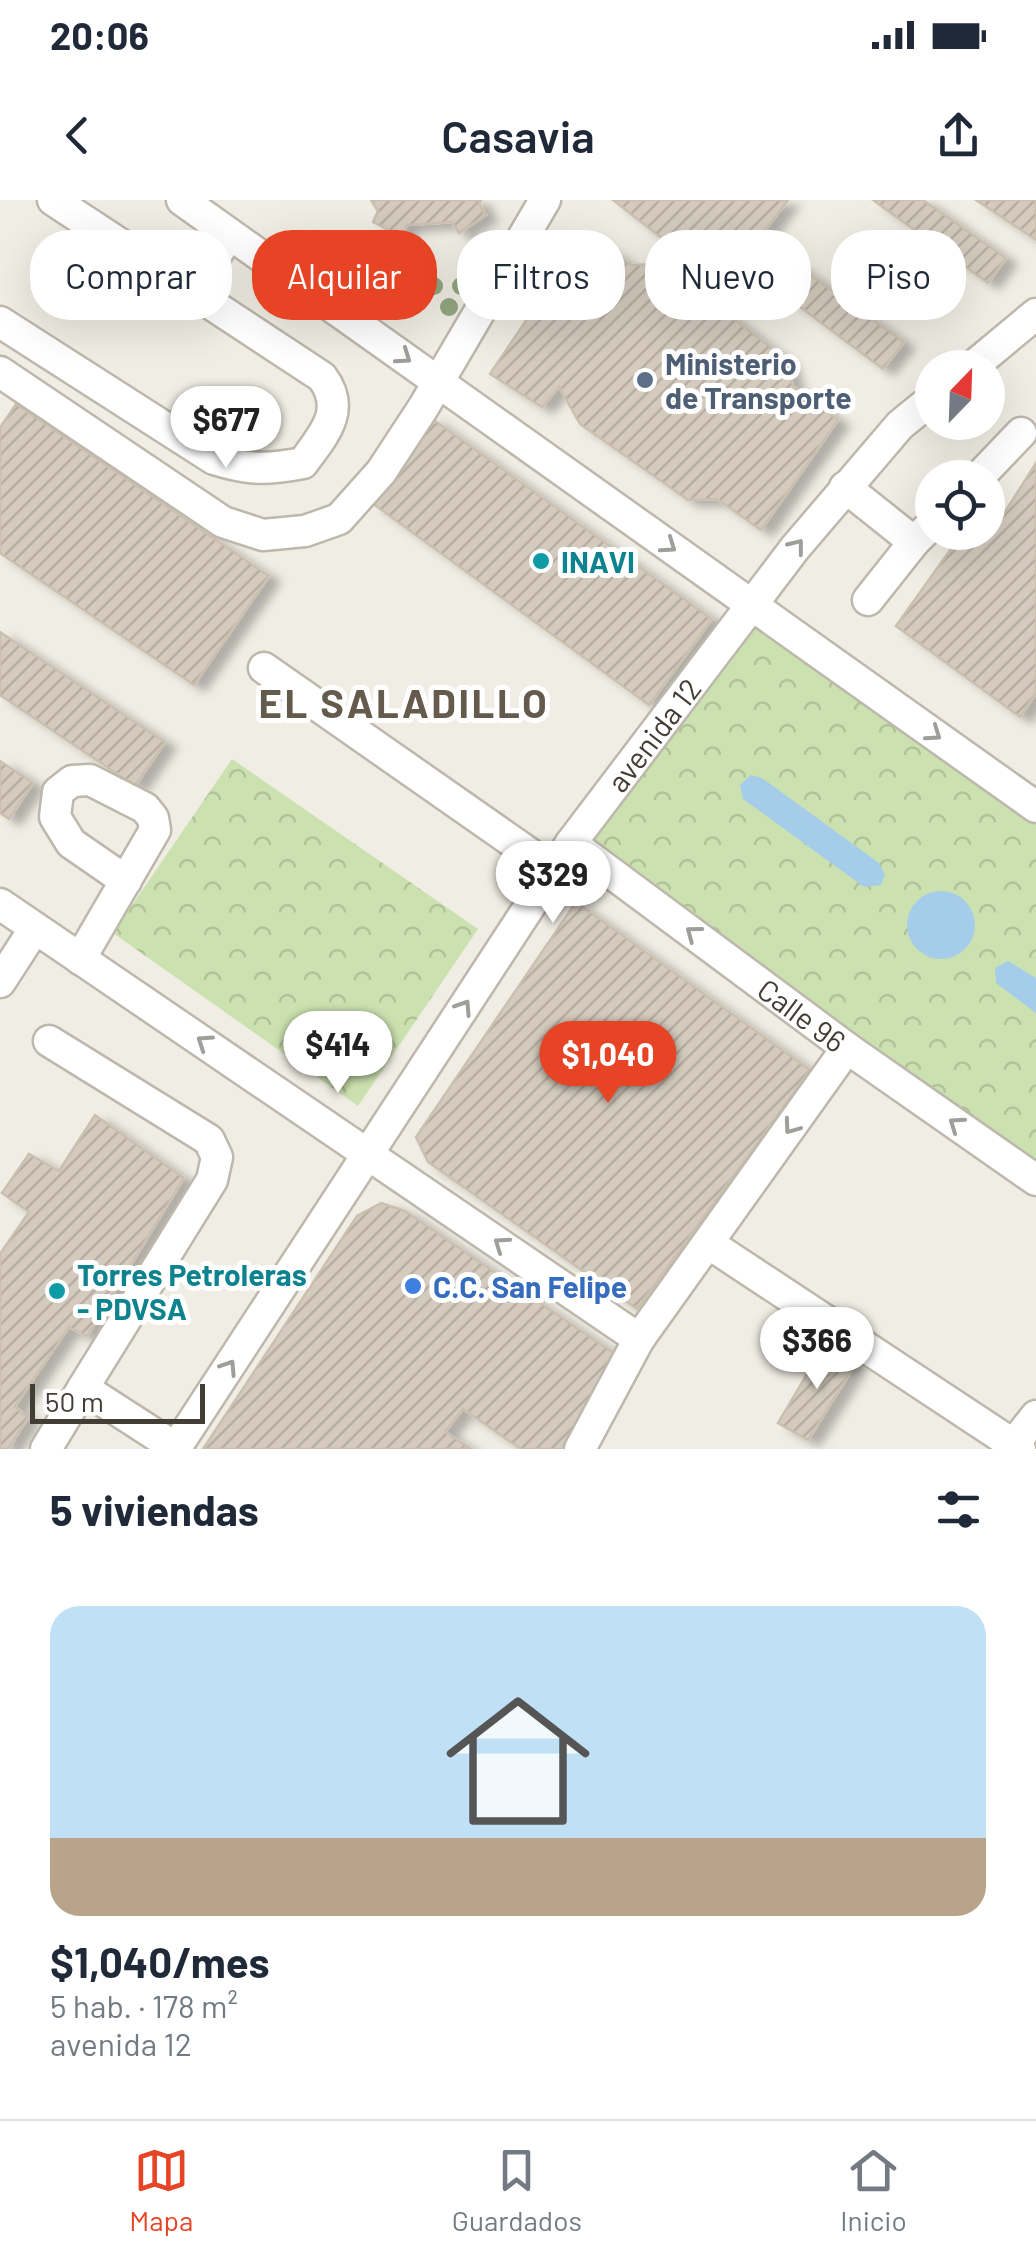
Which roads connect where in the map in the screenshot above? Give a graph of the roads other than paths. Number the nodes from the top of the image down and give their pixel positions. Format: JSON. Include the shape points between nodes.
{"nodes":[{"id":1,"x":53,"y":200,"type":"edge"},
{"id":2,"x":182,"y":200,"type":"edge"},
{"id":3,"x":545,"y":200,"type":"edge"},
{"id":4,"x":99,"y":230,"type":"edge"},
{"id":5,"x":223,"y":230,"type":"edge"},
{"id":6,"x":232,"y":236,"type":"edge"},
{"id":7,"x":1036,"y":314,"type":"edge"},
{"id":8,"x":232,"y":317,"type":"edge"},
{"id":9,"x":0,"y":322,"type":"edge"},
{"id":10,"x":993,"y":350,"type":"edge"},
{"id":11,"x":0,"y":355,"type":"edge"},
{"id":12,"x":0,"y":372,"type":"edge"},
{"id":13,"x":47,"y":380,"type":"junction"},
{"id":14,"x":437,"y":381,"type":"junction"},
{"id":15,"x":915,"y":412,"type":"edge"},
{"id":16,"x":1021,"y":433,"type":"dead end"},
{"id":17,"x":995,"y":460,"type":"edge"},
{"id":18,"x":846,"y":487,"type":"junction"},
{"id":19,"x":915,"y":528,"type":"edge"},
{"id":20,"x":915,"y":543,"type":"edge"},
{"id":21,"x":868,"y":600,"type":"dead end"},
{"id":22,"x":753,"y":605,"type":"junction"},
{"id":23,"x":264,"y":668,"type":"dead end"},
{"id":24,"x":1036,"y":806,"type":"edge"},
{"id":25,"x":571,"y":843,"type":"junction"},
{"id":26,"x":553,"y":870,"type":"junction"},
{"id":27,"x":126,"y":881,"type":"dead end"},
{"id":28,"x":0,"y":904,"type":"edge"},
{"id":29,"x":35,"y":928,"type":"junction"},
{"id":30,"x":80,"y":959,"type":"junction"},
{"id":31,"x":0,"y":982,"type":"edge"},
{"id":32,"x":49,"y":1041,"type":"dead end"},
{"id":33,"x":848,"y":1048,"type":"junction"},
{"id":34,"x":369,"y":1153,"type":"junction"},
{"id":35,"x":1036,"y":1180,"type":"edge"},
{"id":36,"x":708,"y":1243,"type":"junction"},
{"id":37,"x":639,"y":1340,"type":"junction"},
{"id":38,"x":84,"y":1388,"type":"junction"},
{"id":39,"x":1036,"y":1416,"type":"edge"},
{"id":40,"x":1014,"y":1447,"type":"edge"},
{"id":41,"x":46,"y":1449,"type":"edge"},
{"id":42,"x":176,"y":1449,"type":"edge"},
{"id":43,"x":580,"y":1449,"type":"edge"}],
"edges":[{"from":1,"to":4,"type":"street"},
{"from":2,"to":5,"type":"street"},
{"from":3,"to":14,"type":"street"},
{"from":6,"to":14,"type":"street","one_way":true},
{"from":7,"to":10,"type":"street"},
{"from":8,"to":13,"type":"street","via":[[322,377],[334,392],[334,414],[303,463],[245,469]]},
{"from":9,"to":13,"type":"street"},
{"from":11,"to":13,"type":"street"},
{"from":12,"to":13,"type":"street"},
{"from":13,"to":14,"type":"street","via":[[222,522],[263,535],[305,532],[339,519],[381,472]]},
{"from":14,"to":22,"type":"street","one_way":true},
{"from":15,"to":18,"type":"street","name":"avenida 12"},
{"from":16,"to":17,"type":"street"},
{"from":18,"to":19,"type":"street"},
{"from":22,"to":18,"type":"street","name":"avenida 12","one_way":true},
{"from":20,"to":21,"type":"street"},
{"from":22,"to":24,"type":"street","one_way":true},
{"from":22,"to":25,"type":"street","name":"avenida 12"},
{"from":23,"to":26,"type":"street"},
{"from":25,"to":26,"type":"street","name":"avenida 12"},
{"from":33,"to":25,"type":"street","name":"Calle 96","one_way":true},
{"from":34,"to":26,"type":"street","name":"avenida 12","one_way":true},
{"from":27,"to":30,"type":"street"},
{"from":28,"to":29,"type":"street"},
{"from":29,"to":30,"type":"street"},
{"from":29,"to":31,"type":"street"},
{"from":34,"to":30,"type":"street","one_way":true},
{"from":32,"to":38,"type":"street","via":[[209,1140],[217,1157],[212,1180]]},
{"from":35,"to":33,"type":"street","name":"Calle 96","one_way":true},
{"from":33,"to":36,"type":"street","one_way":true},
{"from":37,"to":34,"type":"street","one_way":true},
{"from":42,"to":34,"type":"street","name":"avenida 12","one_way":true},
{"from":36,"to":37,"type":"street"},
{"from":36,"to":40,"type":"street"},
{"from":37,"to":43,"type":"street"},
{"from":38,"to":41,"type":"street"},
{"from":38,"to":42,"type":"street"},
{"from":39,"to":40,"type":"street"}]}
